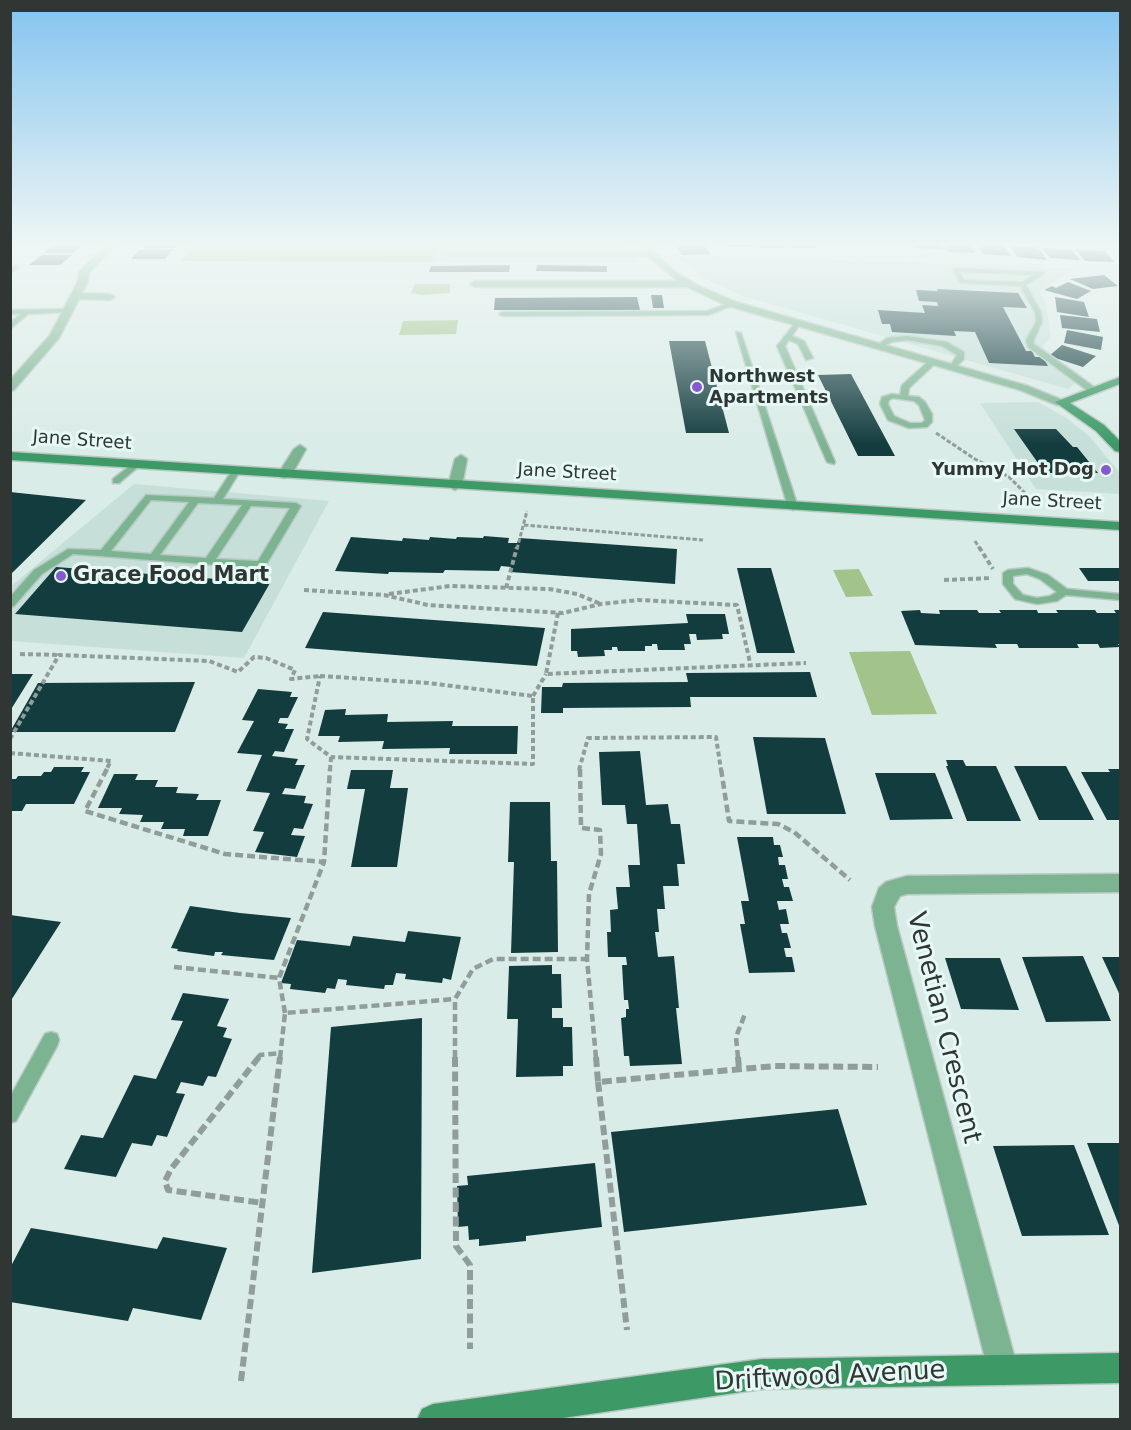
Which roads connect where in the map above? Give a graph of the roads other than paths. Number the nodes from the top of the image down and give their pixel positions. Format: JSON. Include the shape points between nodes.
{"nodes":[{"id":1,"x":68,"y":311,"type":"edge"},
{"id":2,"x":10,"y":312,"type":"edge"},
{"id":3,"x":26,"y":312,"type":"junction"},
{"id":4,"x":37,"y":312,"type":"edge"},
{"id":5,"x":711,"y":312,"type":"edge"},
{"id":6,"x":759,"y":312,"type":"edge"},
{"id":7,"x":1038,"y":312,"type":"edge"},
{"id":8,"x":502,"y":314,"type":"dead end"},
{"id":9,"x":798,"y":324,"type":"junction"},
{"id":10,"x":10,"y":327,"type":"edge"},
{"id":11,"x":738,"y":333,"type":"dead end"},
{"id":12,"x":788,"y":337,"type":"junction"},
{"id":13,"x":879,"y":347,"type":"junction"},
{"id":14,"x":809,"y":358,"type":"dead end"},
{"id":15,"x":933,"y":362,"type":"junction"},
{"id":16,"x":953,"y":368,"type":"junction"},
{"id":17,"x":16,"y":377,"type":"edge"},
{"id":18,"x":1120,"y":380,"type":"edge"},
{"id":19,"x":10,"y":388,"type":"edge"},
{"id":20,"x":1094,"y":391,"type":"junction"},
{"id":21,"x":904,"y":396,"type":"junction"},
{"id":22,"x":1061,"y":402,"type":"junction"},
{"id":23,"x":1120,"y":447,"type":"edge"},
{"id":24,"x":300,"y":450,"type":"dead end"},
{"id":25,"x":10,"y":456,"type":"edge"},
{"id":26,"x":461,"y":459,"type":"dead end"},
{"id":27,"x":831,"y":462,"type":"dead end"},
{"id":28,"x":136,"y":464,"type":"junction"},
{"id":29,"x":236,"y":471,"type":"junction"},
{"id":30,"x":285,"y":474,"type":"junction"},
{"id":31,"x":116,"y":481,"type":"dead end"},
{"id":32,"x":455,"y":486,"type":"junction"},
{"id":33,"x":196,"y":500,"type":"junction"},
{"id":34,"x":217,"y":501,"type":"junction"},
{"id":35,"x":248,"y":503,"type":"junction"},
{"id":36,"x":793,"y":507,"type":"junction"},
{"id":37,"x":1120,"y":526,"type":"edge"},
{"id":38,"x":104,"y":553,"type":"junction"},
{"id":39,"x":153,"y":558,"type":"junction"},
{"id":40,"x":209,"y":562,"type":"junction"},
{"id":41,"x":1064,"y":592,"type":"junction"},
{"id":42,"x":1120,"y":597,"type":"edge"},
{"id":43,"x":10,"y":604,"type":"edge"},
{"id":44,"x":1120,"y":883,"type":"edge"},
{"id":45,"x":51,"y":1040,"type":"dead end"},
{"id":46,"x":10,"y":1115,"type":"edge"},
{"id":47,"x":1120,"y":1368,"type":"edge"},
{"id":48,"x":1003,"y":1370,"type":"junction"},
{"id":49,"x":509,"y":1414,"type":"edge"},
{"id":50,"x":433,"y":1419,"type":"edge"}],
"edges":[{"from":1,"to":17,"type":"street","via":[[55,336]]},
{"from":2,"to":3,"type":"lane"},
{"from":3,"to":4,"type":"lane"},
{"from":3,"to":10,"type":"lane"},
{"from":5,"to":8,"type":"lane"},
{"from":6,"to":9,"type":"street"},
{"from":7,"to":20,"type":"lane","via":[[1039,322],[1031,345]]},
{"from":9,"to":12,"type":"lane"},
{"from":9,"to":13,"type":"street"},
{"from":11,"to":36,"type":"lane"},
{"from":12,"to":14,"type":"lane","via":[[801,343]]},
{"from":12,"to":27,"type":"lane","via":[[781,346]]},
{"from":13,"to":15,"type":"street"},
{"from":13,"to":16,"type":"lane","via":[[890,340],[907,338],[944,344],[961,354]]},
{"from":15,"to":16,"type":"street"},
{"from":15,"to":21,"type":"lane","via":[[905,387]]},
{"from":16,"to":22,"type":"street"},
{"from":17,"to":19,"type":"street"},
{"from":18,"to":20,"type":"main road"},
{"from":20,"to":22,"type":"main road"},
{"from":21,"to":21,"type":"lane","via":[[922,404],[929,420],[924,425],[909,426],[891,418],[885,409],[885,399]]},
{"from":22,"to":23,"type":"main road"},
{"from":24,"to":30,"type":"street"},
{"from":25,"to":28,"type":"main road","name":"Jane Street"},
{"from":26,"to":32,"type":"street"},
{"from":28,"to":29,"type":"main road","name":"Jane Street"},
{"from":28,"to":31,"type":"lane"},
{"from":29,"to":30,"type":"main road","name":"Jane Street"},
{"from":29,"to":34,"type":"lane"},
{"from":30,"to":32,"type":"main road","name":"Jane Street"},
{"from":32,"to":36,"type":"main road","name":"Jane Street"},
{"from":33,"to":34,"type":"lane"},
{"from":33,"to":38,"type":"lane","via":[[150,497]]},
{"from":33,"to":39,"type":"lane"},
{"from":34,"to":35,"type":"lane"},
{"from":35,"to":40,"type":"lane"},
{"from":35,"to":40,"type":"lane","via":[[296,506],[262,563]]},
{"from":36,"to":37,"type":"main road","name":"Jane Street"},
{"from":38,"to":39,"type":"lane"},
{"from":38,"to":43,"type":"lane","via":[[71,551],[38,572]]},
{"from":39,"to":40,"type":"lane"},
{"from":41,"to":41,"type":"lane","via":[[1053,600],[1019,597],[1008,584],[1008,573],[1028,571]]},
{"from":41,"to":42,"type":"lane"},
{"from":44,"to":48,"type":"street","name":"Venetian Crescent","via":[[907,885],[894,888],[884,907]]},
{"from":45,"to":46,"type":"lane"},
{"from":47,"to":48,"type":"main road","name":"Driftwood Avenue"},
{"from":48,"to":49,"type":"main road","name":"Driftwood Avenue","via":[[762,1374]]},
{"from":49,"to":50,"type":"main road","name":"Driftwood Avenue"}]}
